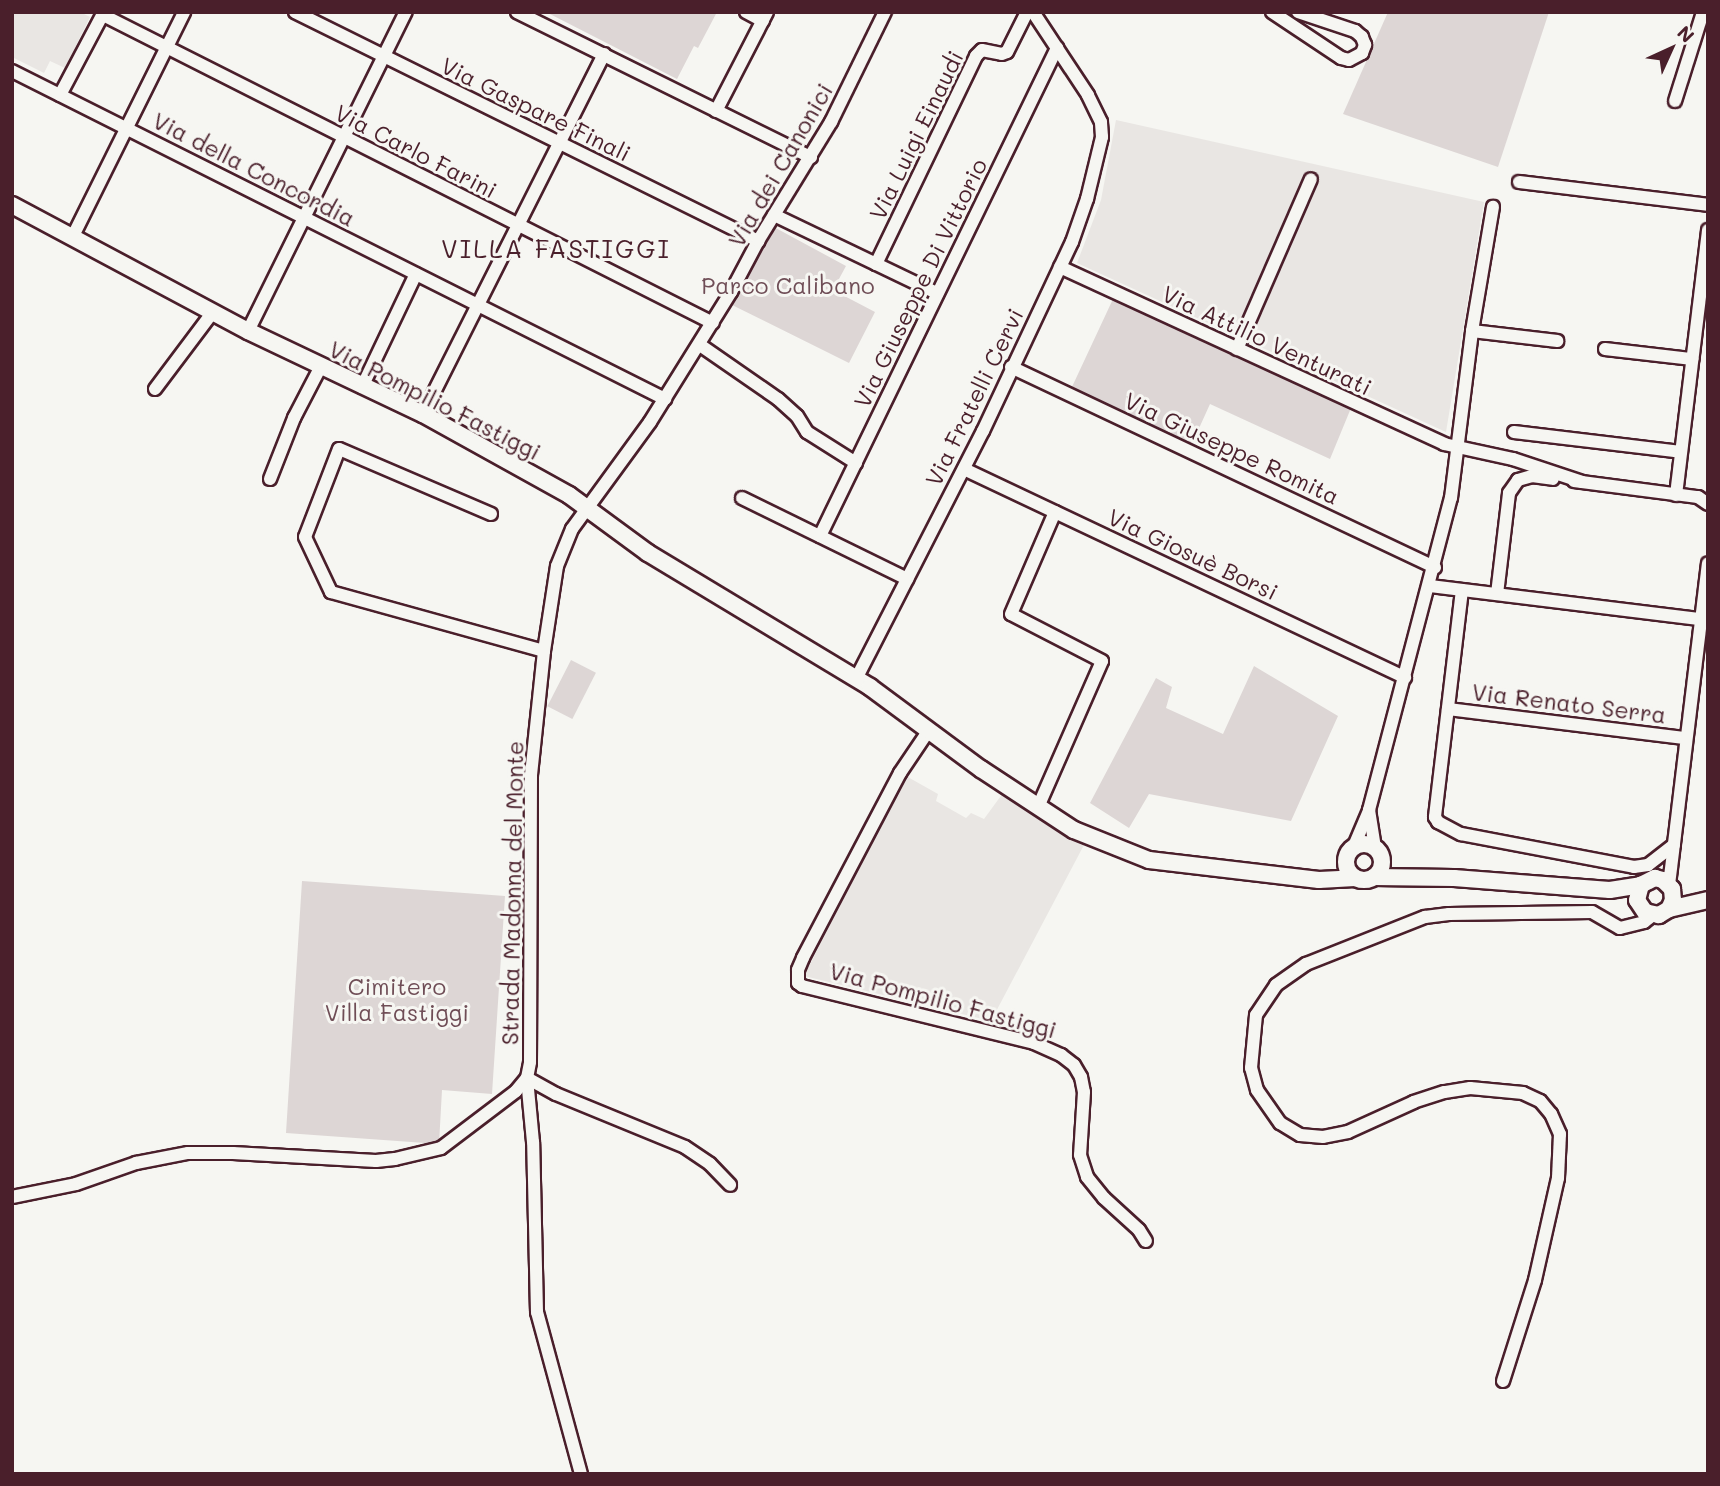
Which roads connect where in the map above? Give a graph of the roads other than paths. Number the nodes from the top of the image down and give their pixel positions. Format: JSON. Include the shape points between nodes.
{"nodes":[{"id":1,"x":184,"y":12,"type":"edge"},
{"id":2,"x":295,"y":12,"type":"edge"},
{"id":3,"x":406,"y":12,"type":"edge"},
{"id":4,"x":517,"y":12,"type":"edge"},
{"id":5,"x":746,"y":12,"type":"edge"},
{"id":6,"x":885,"y":12,"type":"edge"},
{"id":7,"x":1027,"y":12,"type":"edge"},
{"id":8,"x":1032,"y":12,"type":"edge"},
{"id":9,"x":1272,"y":12,"type":"edge"},
{"id":10,"x":1298,"y":12,"type":"edge"},
{"id":11,"x":1703,"y":12,"type":"edge"},
{"id":12,"x":103,"y":14,"type":"edge"},
{"id":13,"x":765,"y":17,"type":"edge"},
{"id":14,"x":166,"y":47,"type":"junction"},
{"id":15,"x":1057,"y":48,"type":"junction"},
{"id":16,"x":604,"y":54,"type":"junction"},
{"id":17,"x":383,"y":56,"type":"junction"},
{"id":18,"x":12,"y":71,"type":"edge"},
{"id":19,"x":60,"y":95,"type":"junction"},
{"id":20,"x":1675,"y":101,"type":"dead end"},
{"id":21,"x":716,"y":111,"type":"junction"},
{"id":22,"x":126,"y":128,"type":"junction"},
{"id":23,"x":342,"y":137,"type":"junction"},
{"id":24,"x":558,"y":145,"type":"junction"},
{"id":25,"x":811,"y":157,"type":"junction"},
{"id":26,"x":1311,"y":179,"type":"dead end"},
{"id":27,"x":1519,"y":182,"type":"dead end"},
{"id":28,"x":12,"y":205,"type":"edge"},
{"id":29,"x":1708,"y":205,"type":"edge"},
{"id":30,"x":1493,"y":207,"type":"dead end"},
{"id":31,"x":775,"y":215,"type":"junction"},
{"id":32,"x":304,"y":216,"type":"junction"},
{"id":33,"x":518,"y":226,"type":"junction"},
{"id":34,"x":1708,"y":230,"type":"edge"},
{"id":35,"x":73,"y":236,"type":"junction"},
{"id":36,"x":758,"y":241,"type":"junction"},
{"id":37,"x":876,"y":264,"type":"junction"},
{"id":38,"x":1060,"y":267,"type":"junction"},
{"id":39,"x":416,"y":274,"type":"junction"},
{"id":40,"x":937,"y":293,"type":"junction"},
{"id":41,"x":477,"y":304,"type":"junction"},
{"id":42,"x":212,"y":313,"type":"junction"},
{"id":43,"x":713,"y":323,"type":"junction"},
{"id":44,"x":248,"y":331,"type":"junction"},
{"id":45,"x":1472,"y":331,"type":"junction"},
{"id":46,"x":1557,"y":341,"type":"dead end"},
{"id":47,"x":700,"y":345,"type":"junction"},
{"id":48,"x":1237,"y":349,"type":"junction"},
{"id":49,"x":1605,"y":349,"type":"dead end"},
{"id":50,"x":1692,"y":359,"type":"junction"},
{"id":51,"x":1011,"y":367,"type":"junction"},
{"id":52,"x":320,"y":368,"type":"junction"},
{"id":53,"x":362,"y":387,"type":"junction"},
{"id":54,"x":155,"y":390,"type":"dead end"},
{"id":55,"x":665,"y":398,"type":"junction"},
{"id":56,"x":423,"y":414,"type":"junction"},
{"id":57,"x":1514,"y":432,"type":"dead end"},
{"id":58,"x":1458,"y":447,"type":"junction"},
{"id":59,"x":1681,"y":452,"type":"junction"},
{"id":60,"x":856,"y":463,"type":"junction"},
{"id":61,"x":964,"y":469,"type":"junction"},
{"id":62,"x":270,"y":479,"type":"dead end"},
{"id":63,"x":1582,"y":482,"type":"junction"},
{"id":64,"x":1676,"y":495,"type":"junction"},
{"id":65,"x":742,"y":498,"type":"dead end"},
{"id":66,"x":1705,"y":498,"type":"edge"},
{"id":67,"x":589,"y":510,"type":"junction"},
{"id":68,"x":1055,"y":512,"type":"junction"},
{"id":69,"x":491,"y":514,"type":"dead end"},
{"id":70,"x":820,"y":536,"type":"junction"},
{"id":71,"x":1708,"y":565,"type":"edge"},
{"id":72,"x":1435,"y":567,"type":"junction"},
{"id":73,"x":908,"y":579,"type":"junction"},
{"id":74,"x":1430,"y":586,"type":"junction"},
{"id":75,"x":1462,"y":590,"type":"junction"},
{"id":76,"x":1497,"y":594,"type":"junction"},
{"id":77,"x":1699,"y":619,"type":"junction"},
{"id":78,"x":544,"y":651,"type":"junction"},
{"id":79,"x":1405,"y":677,"type":"junction"},
{"id":80,"x":856,"y":679,"type":"junction"},
{"id":81,"x":1448,"y":709,"type":"junction"},
{"id":82,"x":929,"y":730,"type":"junction"},
{"id":83,"x":1685,"y":738,"type":"junction"},
{"id":84,"x":1038,"y":807,"type":"junction"},
{"id":85,"x":1369,"y":810,"type":"junction"},
{"id":86,"x":1674,"y":845,"type":"junction"},
{"id":87,"x":1375,"y":847,"type":"junction"},
{"id":88,"x":1350,"y":852,"type":"junction"},
{"id":89,"x":1378,"y":870,"type":"junction"},
{"id":90,"x":1355,"y":878,"type":"junction"},
{"id":91,"x":1319,"y":880,"type":"junction"},
{"id":92,"x":1671,"y":887,"type":"junction"},
{"id":93,"x":1704,"y":900,"type":"edge"},
{"id":94,"x":1648,"y":903,"type":"junction"},
{"id":95,"x":527,"y":1078,"type":"junction"},
{"id":96,"x":730,"y":1185,"type":"dead end"},
{"id":97,"x":12,"y":1197,"type":"edge"},
{"id":98,"x":1146,"y":1241,"type":"dead end"},
{"id":99,"x":1503,"y":1381,"type":"dead end"},
{"id":100,"x":581,"y":1474,"type":"edge"}],
"edges":[{"from":1,"to":14,"type":"street"},
{"from":2,"to":17,"type":"street","name":"Via Gaspare Finali"},
{"from":3,"to":17,"type":"street"},
{"from":4,"to":16,"type":"street"},
{"from":5,"to":13,"type":"street"},
{"from":6,"to":25,"type":"street","name":"Via dei Canonici"},
{"from":7,"to":37,"type":"street","name":"Via Luigi Einaudi","via":[[1007,51],[982,50],[976,56]]},
{"from":8,"to":15,"type":"street"},
{"from":9,"to":10,"type":"street","via":[[1341,58],[1349,60],[1362,53],[1365,45],[1355,31]]},
{"from":11,"to":20,"type":"street"},
{"from":12,"to":14,"type":"street","name":"Via Carlo Farini"},
{"from":12,"to":19,"type":"street"},
{"from":13,"to":21,"type":"street"},
{"from":14,"to":22,"type":"street"},
{"from":14,"to":23,"type":"street","name":"Via Carlo Farini"},
{"from":15,"to":38,"type":"street","name":"Via Fratelli Cervi","via":[[1088,95],[1101,122],[1102,137],[1087,199]]},
{"from":15,"to":40,"type":"street","name":"Via Giuseppe Di Vittorio"},
{"from":16,"to":21,"type":"street"},
{"from":16,"to":24,"type":"street"},
{"from":17,"to":23,"type":"street"},
{"from":17,"to":24,"type":"street","name":"Via Gaspare Finali"},
{"from":18,"to":19,"type":"street","name":"Via della Concordia"},
{"from":19,"to":22,"type":"street","name":"Via della Concordia"},
{"from":21,"to":25,"type":"street"},
{"from":22,"to":32,"type":"street","name":"Via della Concordia"},
{"from":22,"to":35,"type":"street"},
{"from":23,"to":32,"type":"street"},
{"from":23,"to":33,"type":"street","name":"Via Carlo Farini"},
{"from":24,"to":33,"type":"street"},
{"from":24,"to":36,"type":"street","name":"Via Gaspare Finali"},
{"from":25,"to":31,"type":"street","name":"Via dei Canonici"},
{"from":26,"to":48,"type":"street"},
{"from":27,"to":29,"type":"street"},
{"from":28,"to":35,"type":"street","name":"Via Pompilio Fastiggi"},
{"from":30,"to":45,"type":"street"},
{"from":31,"to":36,"type":"street","name":"Via dei Canonici"},
{"from":31,"to":37,"type":"street"},
{"from":32,"to":39,"type":"street","name":"Via della Concordia"},
{"from":32,"to":44,"type":"street"},
{"from":33,"to":41,"type":"street"},
{"from":33,"to":43,"type":"street","name":"Via Carlo Farini"},
{"from":34,"to":50,"type":"street"},
{"from":35,"to":42,"type":"street","name":"Via Pompilio Fastiggi"},
{"from":36,"to":43,"type":"street","name":"Via dei Canonici"},
{"from":37,"to":40,"type":"street"},
{"from":38,"to":48,"type":"street","name":"Via Attilio Venturati"},
{"from":38,"to":51,"type":"street","name":"Via Fratelli Cervi"},
{"from":39,"to":41,"type":"street","name":"Via della Concordia"},
{"from":39,"to":53,"type":"street"},
{"from":40,"to":60,"type":"street","name":"Via Giuseppe Di Vittorio"},
{"from":41,"to":55,"type":"street","name":"Via della Concordia"},
{"from":41,"to":56,"type":"street"},
{"from":42,"to":44,"type":"street","name":"Via Pompilio Fastiggi"},
{"from":42,"to":54,"type":"street"},
{"from":43,"to":47,"type":"street","name":"Via dei Canonici"},
{"from":44,"to":52,"type":"street","name":"Via Pompilio Fastiggi"},
{"from":45,"to":46,"type":"street"},
{"from":45,"to":58,"type":"street"},
{"from":47,"to":55,"type":"street","name":"Via dei Canonici"},
{"from":47,"to":60,"type":"street","via":[[779,399],[807,432]]},
{"from":48,"to":58,"type":"street","name":"Via Attilio Venturati"},
{"from":49,"to":50,"type":"street"},
{"from":50,"to":59,"type":"street"},
{"from":51,"to":61,"type":"street","name":"Via Fratelli Cervi"},
{"from":51,"to":72,"type":"street","name":"Via Giuseppe Romita"},
{"from":52,"to":53,"type":"street","name":"Via Pompilio Fastiggi"},
{"from":52,"to":62,"type":"street"},
{"from":53,"to":56,"type":"street","name":"Via Pompilio Fastiggi"},
{"from":55,"to":67,"type":"street","name":"Via dei Canonici"},
{"from":56,"to":67,"type":"street","name":"Via Pompilio Fastiggi"},
{"from":57,"to":59,"type":"street"},
{"from":58,"to":63,"type":"street"},
{"from":58,"to":72,"type":"street"},
{"from":59,"to":64,"type":"street"},
{"from":60,"to":70,"type":"street","name":"Via Giuseppe Di Vittorio"},
{"from":61,"to":68,"type":"street","name":"Via Giosuè Borsi"},
{"from":61,"to":73,"type":"street","name":"Via Fratelli Cervi"},
{"from":63,"to":64,"type":"street"},
{"from":63,"to":76,"type":"street","via":[[1532,476],[1518,481],[1509,493]]},
{"from":64,"to":66,"type":"street"},
{"from":65,"to":70,"type":"street"},
{"from":67,"to":78,"type":"street","name":"Strada Madonna del Monte","via":[[563,544]]},
{"from":67,"to":80,"type":"street","name":"Via Pompilio Fastiggi","via":[[648,554]]},
{"from":68,"to":79,"type":"street","name":"Via Giosuè Borsi"},
{"from":68,"to":84,"type":"street","via":[[1011,614],[1102,661]]},
{"from":69,"to":78,"type":"street","via":[[339,449],[305,537],[331,592]]},
{"from":70,"to":73,"type":"street"},
{"from":71,"to":77,"type":"street","name":"Via Renato Serra"},
{"from":72,"to":74,"type":"street"},
{"from":73,"to":80,"type":"street","name":"Via Fratelli Cervi"},
{"from":74,"to":75,"type":"street"},
{"from":74,"to":79,"type":"street"},
{"from":75,"to":76,"type":"street"},
{"from":75,"to":81,"type":"street","name":"Via Renato Serra"},
{"from":76,"to":77,"type":"street"},
{"from":77,"to":83,"type":"street","name":"Via Renato Serra"},
{"from":78,"to":95,"type":"street","name":"Strada Madonna del Monte","via":[[531,775]]},
{"from":79,"to":85,"type":"street"},
{"from":80,"to":82,"type":"street","name":"Via Pompilio Fastiggi"},
{"from":81,"to":83,"type":"street","name":"Via Renato Serra"},
{"from":81,"to":86,"type":"street","name":"Via Renato Serra","via":[[1435,817],[1446,828],[1633,867],[1648,864]]},
{"from":82,"to":84,"type":"street","name":"Via Pompilio Fastiggi"},
{"from":82,"to":98,"type":"street","name":"Via Pompilio Fastiggi","via":[[900,773],[803,958],[799,983],[1034,1043],[1061,1055],[1081,1077],[1080,1155],[1087,1177]]},
{"from":83,"to":86,"type":"street","name":"Via Renato Serra"},
{"from":84,"to":91,"type":"street","name":"Via Pompilio Fastiggi","via":[[1074,830],[1149,860]]},
{"from":85,"to":87,"type":"street"},
{"from":85,"to":88,"type":"street"},
{"from":86,"to":92,"type":"street","name":"Via Renato Serra"},
{"from":87,"to":88,"type":"street","via":[[1365,843]]},
{"from":87,"to":89,"type":"street"},
{"from":88,"to":90,"type":"street","via":[[1347,869]]},
{"from":88,"to":91,"type":"street"},
{"from":89,"to":90,"type":"street","via":[[1364,880]]},
{"from":89,"to":94,"type":"street","via":[[1405,878],[1610,890]]},
{"from":90,"to":91,"type":"street","name":"Via Pompilio Fastiggi"},
{"from":92,"to":93,"type":"street"},
{"from":92,"to":94,"type":"street","via":[[1674,900]]},
{"from":92,"to":94,"type":"street","via":[[1655,878]]},
{"from":93,"to":94,"type":"street"},
{"from":94,"to":99,"type":"street","via":[[1627,927],[1620,928],[1592,912],[1425,917],[1306,964],[1276,985],[1256,1015],[1251,1068],[1257,1090],[1280,1123],[1300,1135],[1348,1132],[1414,1102],[1470,1088],[1523,1093],[1540,1101],[1551,1114],[1560,1134],[1558,1178],[1535,1280]]},
{"from":95,"to":96,"type":"street","name":"Strada Madonna del Monte","via":[[685,1147]]},
{"from":95,"to":97,"type":"street","via":[[441,1148],[395,1160],[188,1153]]},
{"from":95,"to":100,"type":"street","name":"Strada Madonna del Monte","via":[[537,1312]]}]}
